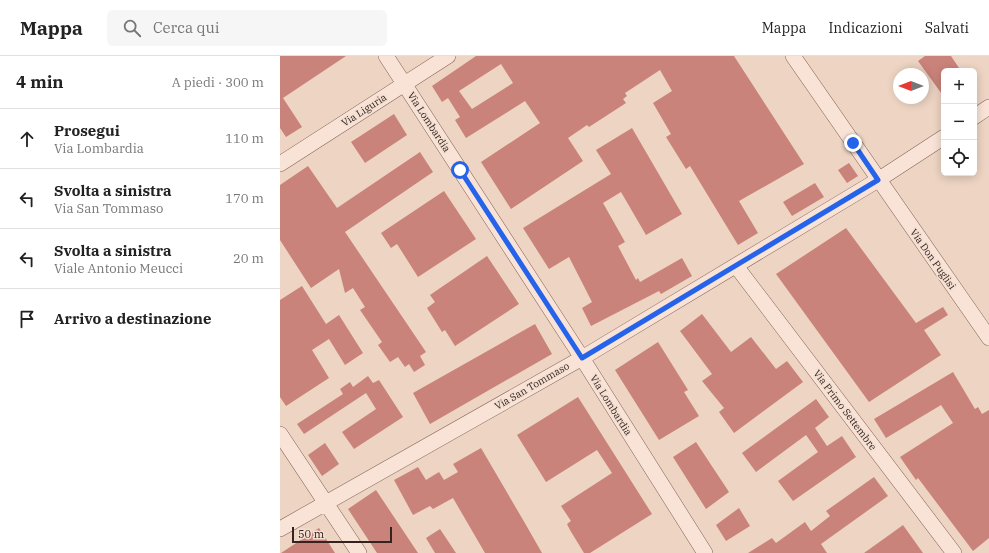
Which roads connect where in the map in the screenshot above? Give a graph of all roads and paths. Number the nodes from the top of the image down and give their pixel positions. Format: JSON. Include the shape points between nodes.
{"nodes":[{"id":1,"x":386,"y":56,"type":"edge"},
{"id":2,"x":448,"y":56,"type":"edge"},
{"id":3,"x":793,"y":56,"type":"edge"},
{"id":4,"x":405,"y":84,"type":"junction"},
{"id":5,"x":989,"y":107,"type":"edge"},
{"id":6,"x":977,"y":115,"type":"edge"},
{"id":7,"x":941,"y":139,"type":"edge"},
{"id":8,"x":280,"y":164,"type":"edge"},
{"id":9,"x":878,"y":180,"type":"junction"},
{"id":10,"x":736,"y":266,"type":"junction"},
{"id":11,"x":989,"y":338,"type":"edge"},
{"id":12,"x":582,"y":358,"type":"junction"},
{"id":13,"x":280,"y":434,"type":"edge"},
{"id":14,"x":326,"y":504,"type":"junction"},
{"id":15,"x":280,"y":529,"type":"edge"},
{"id":16,"x":359,"y":553,"type":"edge"},
{"id":17,"x":705,"y":553,"type":"edge"},
{"id":18,"x":954,"y":553,"type":"edge"}],
"edges":[{"from":1,"to":4,"type":"street","name":"Via Lombardia"},
{"from":2,"to":4,"type":"street","name":"Via Liguria"},
{"from":3,"to":9,"type":"street","name":"Via Don Puglisi"},
{"from":4,"to":8,"type":"street","name":"Via Liguria"},
{"from":4,"to":12,"type":"street","name":"Via Lombardia"},
{"from":5,"to":6,"type":"street"},
{"from":7,"to":9,"type":"street","name":"Via San Tommaso"},
{"from":9,"to":10,"type":"street","name":"Via San Tommaso"},
{"from":9,"to":11,"type":"street","name":"Via Don Puglisi"},
{"from":10,"to":12,"type":"street","name":"Via San Tommaso"},
{"from":10,"to":18,"type":"street","name":"Via Primo Settembre"},
{"from":12,"to":14,"type":"street","name":"Via San Tommaso"},
{"from":12,"to":17,"type":"street","name":"Via Lombardia"},
{"from":13,"to":14,"type":"street"},
{"from":14,"to":15,"type":"street","name":"Via San Tommaso"},
{"from":14,"to":16,"type":"street"}]}
